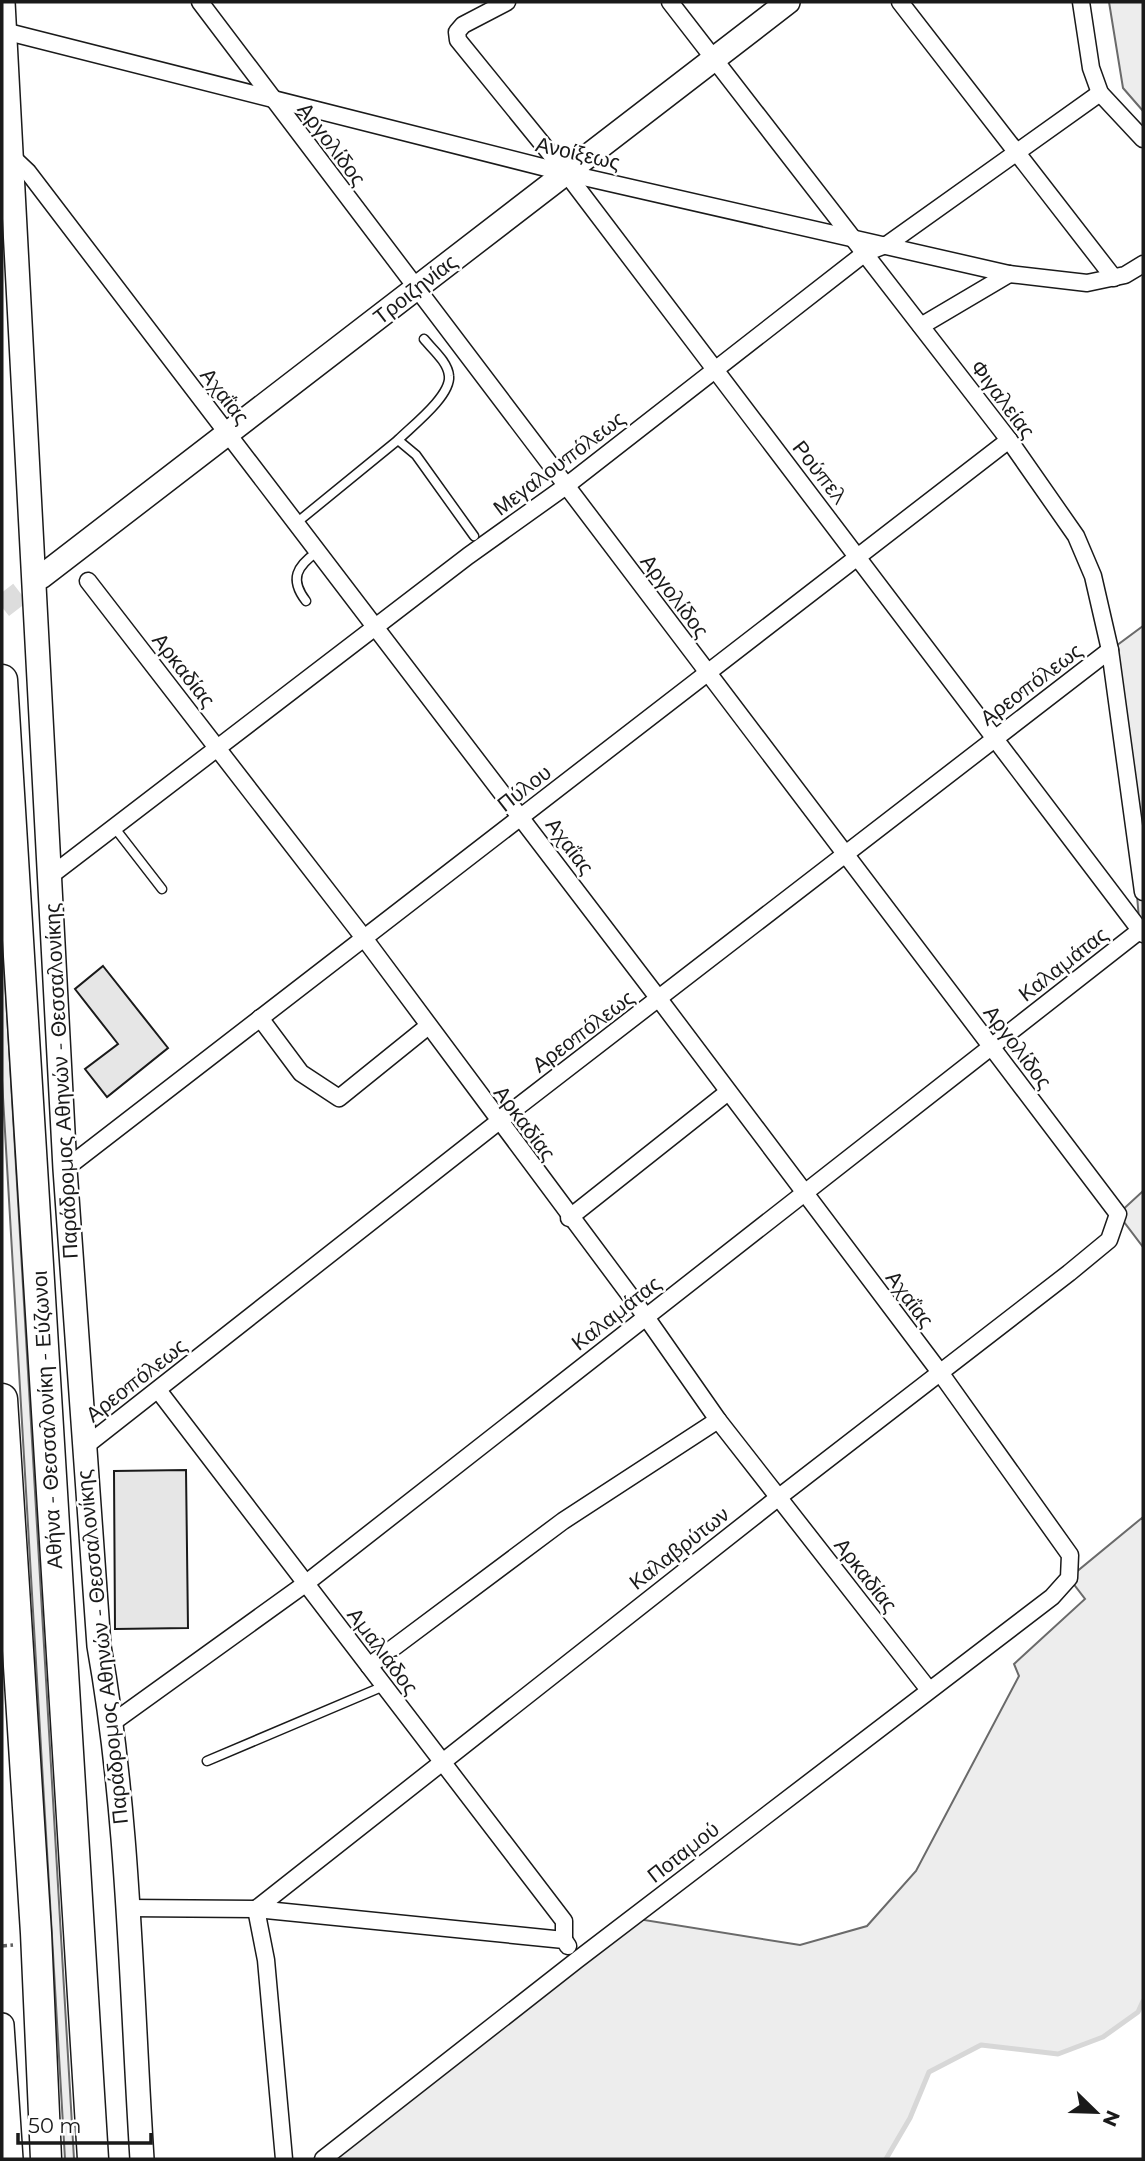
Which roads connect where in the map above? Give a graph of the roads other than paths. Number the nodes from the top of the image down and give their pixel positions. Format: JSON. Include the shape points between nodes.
{"nodes":[{"id":1,"x":3,"y":2,"type":"edge"},
{"id":2,"x":200,"y":2,"type":"edge"},
{"id":3,"x":507,"y":2,"type":"edge"},
{"id":4,"x":670,"y":2,"type":"edge"},
{"id":5,"x":788,"y":2,"type":"edge"},
{"id":6,"x":900,"y":2,"type":"edge"},
{"id":7,"x":1081,"y":2,"type":"edge"},
{"id":8,"x":4,"y":31,"type":"junction"},
{"id":9,"x":715,"y":58,"type":"junction"},
{"id":10,"x":1100,"y":93,"type":"junction"},
{"id":11,"x":271,"y":97,"type":"junction"},
{"id":12,"x":1143,"y":139,"type":"edge"},
{"id":13,"x":1014,"y":152,"type":"junction"},
{"id":14,"x":9,"y":154,"type":"junction"},
{"id":15,"x":566,"y":173,"type":"junction"},
{"id":16,"x":851,"y":237,"type":"junction"},
{"id":17,"x":888,"y":244,"type":"junction"},
{"id":18,"x":865,"y":253,"type":"junction"},
{"id":19,"x":1143,"y":264,"type":"edge"},
{"id":20,"x":1009,"y":274,"type":"junction"},
{"id":21,"x":1114,"y":278,"type":"junction"},
{"id":22,"x":416,"y":288,"type":"junction"},
{"id":23,"x":921,"y":326,"type":"junction"},
{"id":24,"x":424,"y":339,"type":"dead end"},
{"id":25,"x":714,"y":370,"type":"junction"},
{"id":26,"x":228,"y":433,"type":"junction"},
{"id":27,"x":398,"y":440,"type":"junction"},
{"id":28,"x":1009,"y":440,"type":"junction"},
{"id":29,"x":566,"y":486,"type":"junction"},
{"id":30,"x":295,"y":524,"type":"junction"},
{"id":31,"x":474,"y":536,"type":"dead end"},
{"id":32,"x":317,"y":552,"type":"junction"},
{"id":33,"x":858,"y":557,"type":"junction"},
{"id":34,"x":41,"y":577,"type":"tunnel mouth"},
{"id":35,"x":88,"y":581,"type":"dead end"},
{"id":36,"x":306,"y":601,"type":"dead end"},
{"id":37,"x":374,"y":628,"type":"junction"},
{"id":38,"x":1110,"y":650,"type":"junction"},
{"id":39,"x":708,"y":673,"type":"junction"},
{"id":40,"x":2,"y":680,"type":"edge"},
{"id":41,"x":996,"y":737,"type":"junction"},
{"id":42,"x":218,"y":747,"type":"junction"},
{"id":43,"x":521,"y":817,"type":"junction"},
{"id":44,"x":114,"y":827,"type":"junction"},
{"id":45,"x":845,"y":854,"type":"junction"},
{"id":46,"x":49,"y":877,"type":"junction"},
{"id":47,"x":162,"y":889,"type":"dead end"},
{"id":48,"x":1143,"y":892,"type":"edge"},
{"id":49,"x":1143,"y":931,"type":"edge"},
{"id":50,"x":364,"y":938,"type":"junction"},
{"id":51,"x":659,"y":999,"type":"junction"},
{"id":52,"x":260,"y":1018,"type":"junction"},
{"id":53,"x":427,"y":1027,"type":"junction"},
{"id":54,"x":992,"y":1047,"type":"junction"},
{"id":55,"x":728,"y":1093,"type":"junction"},
{"id":56,"x":498,"y":1122,"type":"junction"},
{"id":57,"x":65,"y":1169,"type":"junction"},
{"id":58,"x":802,"y":1193,"type":"junction"},
{"id":59,"x":1118,"y":1214,"type":"joint"},
{"id":60,"x":569,"y":1218,"type":"junction"},
{"id":61,"x":646,"y":1317,"type":"junction"},
{"id":62,"x":939,"y":1371,"type":"junction"},
{"id":63,"x":158,"y":1390,"type":"junction"},
{"id":64,"x":2,"y":1399,"type":"edge"},
{"id":65,"x":718,"y":1420,"type":"junction"},
{"id":66,"x":83,"y":1448,"type":"junction"},
{"id":67,"x":779,"y":1497,"type":"junction"},
{"id":68,"x":1069,"y":1578,"type":"joint"},
{"id":69,"x":305,"y":1584,"type":"junction"},
{"id":70,"x":369,"y":1666,"type":"junction"},
{"id":71,"x":384,"y":1686,"type":"junction"},
{"id":72,"x":929,"y":1690,"type":"junction"},
{"id":73,"x":113,"y":1723,"type":"junction"},
{"id":74,"x":206,"y":1761,"type":"dead end"},
{"id":75,"x":441,"y":1762,"type":"junction"},
{"id":76,"x":126,"y":1909,"type":"junction"},
{"id":77,"x":256,"y":1909,"type":"junction"},
{"id":78,"x":564,"y":1940,"type":"junction"},
{"id":79,"x":577,"y":1960,"type":"junction"},
{"id":80,"x":2,"y":2025,"type":"edge"},
{"id":81,"x":5,"y":2109,"type":"edge"},
{"id":82,"x":11,"y":2159,"type":"edge"},
{"id":83,"x":46,"y":2159,"type":"edge"},
{"id":84,"x":93,"y":2159,"type":"edge"},
{"id":85,"x":142,"y":2159,"type":"edge"},
{"id":86,"x":284,"y":2159,"type":"edge"},
{"id":87,"x":323,"y":2159,"type":"edge"}],
"edges":[{"from":1,"to":8,"type":"main road","name":"Παράδρομος Αθηνών - Θεσσαλονίκης"},
{"from":2,"to":11,"type":"street","name":"Αργολίδος"},
{"from":3,"to":15,"type":"street","name":"Ρούπελ","via":[[463,24],[458,40]]},
{"from":4,"to":9,"type":"street","name":"Φιγαλείας"},
{"from":5,"to":9,"type":"main road","name":"Τροιζηνίας"},
{"from":6,"to":13,"type":"street"},
{"from":7,"to":10,"type":"street","via":[[1091,68]]},
{"from":8,"to":11,"type":"street","name":"Ανοίξεως"},
{"from":8,"to":14,"type":"main road","name":"Παράδρομος Αθηνών - Θεσσαλονίκης"},
{"from":9,"to":15,"type":"main road","name":"Τροιζηνίας"},
{"from":9,"to":16,"type":"street","name":"Φιγαλείας"},
{"from":10,"to":12,"type":"street"},
{"from":10,"to":13,"type":"street","name":"Μεγαλουπόλεως"},
{"from":11,"to":15,"type":"street","name":"Ανοίξεως"},
{"from":11,"to":22,"type":"street","name":"Αργολίδος"},
{"from":13,"to":17,"type":"street","name":"Μεγαλουπόλεως"},
{"from":13,"to":21,"type":"street"},
{"from":14,"to":26,"type":"street","name":"Αχαΐας","via":[[28,172]]},
{"from":14,"to":46,"type":"main road","name":"Παράδρομος Αθηνών - Θεσσαλονίκης"},
{"from":15,"to":16,"type":"street","name":"Ανοίξεως"},
{"from":15,"to":22,"type":"main road","name":"Τροιζηνίας"},
{"from":15,"to":25,"type":"street","name":"Ρούπελ"},
{"from":16,"to":17,"type":"street","name":"Ανοίξεως"},
{"from":16,"to":18,"type":"street","name":"Φιγαλείας"},
{"from":17,"to":18,"type":"street","name":"Μεγαλουπόλεως"},
{"from":17,"to":20,"type":"street","name":"Ανοίξεως"},
{"from":18,"to":23,"type":"street","name":"Φιγαλείας"},
{"from":18,"to":25,"type":"street","name":"Μεγαλουπόλεως"},
{"from":19,"to":21,"type":"street","name":"Ανοίξεως"},
{"from":20,"to":21,"type":"street","name":"Ανοίξεως","via":[[1087,283]]},
{"from":20,"to":23,"type":"street"},
{"from":22,"to":26,"type":"main road","name":"Τροιζηνίας"},
{"from":22,"to":29,"type":"street","name":"Αργολίδος"},
{"from":23,"to":28,"type":"street","name":"Φιγαλείας"},
{"from":24,"to":27,"type":"lane","via":[[444,363],[449,376],[445,393]]},
{"from":25,"to":29,"type":"street","name":"Μεγαλουπόλεως"},
{"from":25,"to":33,"type":"street","name":"Ρούπελ"},
{"from":26,"to":30,"type":"street","name":"Αχαΐας"},
{"from":26,"to":34,"type":"main road","name":"Τροιζηνίας"},
{"from":27,"to":30,"type":"lane"},
{"from":27,"to":31,"type":"lane","via":[[416,455]]},
{"from":28,"to":33,"type":"street","name":"Πύλου"},
{"from":28,"to":38,"type":"street","name":"Φιγαλείας","via":[[1086,556]]},
{"from":29,"to":37,"type":"street","name":"Μεγαλουπόλεως"},
{"from":29,"to":39,"type":"street","name":"Αργολίδος"},
{"from":30,"to":32,"type":"street","name":"Αχαΐας"},
{"from":32,"to":36,"type":"lane","via":[[295,574]]},
{"from":32,"to":37,"type":"street","name":"Αχαΐας"},
{"from":33,"to":39,"type":"street","name":"Πύλου"},
{"from":33,"to":41,"type":"street","name":"Ρούπελ"},
{"from":35,"to":42,"type":"street","name":"Αρκαδίας"},
{"from":37,"to":42,"type":"street","name":"Μεγαλουπόλεως"},
{"from":37,"to":43,"type":"street","name":"Αχαΐας"},
{"from":38,"to":41,"type":"street","name":"Αρεοπόλεως"},
{"from":38,"to":48,"type":"street","name":"Φιγαλείας"},
{"from":39,"to":43,"type":"street","name":"Πύλου"},
{"from":39,"to":45,"type":"street","name":"Αργολίδος"},
{"from":40,"to":84,"type":"highway","name":"Αθήνα - Θεσσαλονίκη - Εύζωνοι"},
{"from":41,"to":45,"type":"street","name":"Αρεοπόλεως"},
{"from":41,"to":49,"type":"street","name":"Ρούπελ"},
{"from":42,"to":44,"type":"street","name":"Μεγαλουπόλεως"},
{"from":42,"to":50,"type":"street","name":"Αρκαδίας"},
{"from":43,"to":50,"type":"street","name":"Πύλου"},
{"from":43,"to":51,"type":"street","name":"Αχαΐας"},
{"from":44,"to":46,"type":"street","name":"Μεγαλουπόλεως"},
{"from":44,"to":47,"type":"lane"},
{"from":45,"to":51,"type":"street","name":"Αρεοπόλεως"},
{"from":45,"to":54,"type":"street","name":"Αργολίδος"},
{"from":46,"to":57,"type":"main road","name":"Παράδρομος Αθηνών - Θεσσαλονίκης"},
{"from":49,"to":54,"type":"street","name":"Καλαμάτας"},
{"from":50,"to":52,"type":"street","name":"Πύλου"},
{"from":50,"to":53,"type":"street","name":"Αρκαδίας"},
{"from":51,"to":55,"type":"street","name":"Αχαΐας"},
{"from":51,"to":56,"type":"street","name":"Αρεοπόλεως"},
{"from":52,"to":53,"type":"street","via":[[301,1073],[340,1098]]},
{"from":52,"to":57,"type":"street","name":"Πύλου"},
{"from":53,"to":56,"type":"street","name":"Αρκαδίας"},
{"from":54,"to":58,"type":"street","name":"Καλαμάτας"},
{"from":54,"to":59,"type":"street","name":"Αργολίδος"},
{"from":55,"to":58,"type":"street","name":"Αχαΐας"},
{"from":55,"to":60,"type":"street"},
{"from":56,"to":60,"type":"street","name":"Αρκαδίας"},
{"from":56,"to":63,"type":"street","name":"Αρεοπόλεως"},
{"from":57,"to":66,"type":"main road","name":"Παράδρομος Αθηνών - Θεσσαλονίκης"},
{"from":58,"to":61,"type":"street","name":"Καλαμάτας"},
{"from":58,"to":62,"type":"street","name":"Αχαΐας"},
{"from":59,"to":62,"type":"street","name":"Καλαβρύτων","via":[[1109,1240]]},
{"from":60,"to":61,"type":"street","name":"Αρκαδίας"},
{"from":61,"to":65,"type":"street","name":"Αρκαδίας"},
{"from":61,"to":69,"type":"street","name":"Καλαμάτας"},
{"from":62,"to":67,"type":"street","name":"Καλαβρύτων"},
{"from":62,"to":68,"type":"street","name":"Αχαΐας","via":[[1070,1555]]},
{"from":63,"to":66,"type":"street","name":"Αρεοπόλεως"},
{"from":63,"to":69,"type":"street","name":"Αμαλιάδος"},
{"from":64,"to":83,"type":"highway","name":"Αθήνα - Θεσσαλονίκη - Εύζωνοι"},
{"from":65,"to":67,"type":"street","name":"Αρκαδίας"},
{"from":65,"to":70,"type":"street","via":[[563,1521]]},
{"from":66,"to":73,"type":"main road","name":"Παράδρομος Αθηνών - Θεσσαλονίκης","via":[[99,1646]]},
{"from":67,"to":72,"type":"street","name":"Αρκαδίας"},
{"from":67,"to":75,"type":"street","name":"Καλαβρύτων"},
{"from":68,"to":72,"type":"street","name":"Ποταμού","via":[[1052,1597]]},
{"from":69,"to":70,"type":"street","name":"Αμαλιάδος"},
{"from":69,"to":73,"type":"street","name":"Καλαμάτας"},
{"from":70,"to":71,"type":"street","name":"Αμαλιάδος"},
{"from":71,"to":74,"type":"lane"},
{"from":71,"to":75,"type":"street","name":"Αμαλιάδος"},
{"from":72,"to":79,"type":"street","name":"Ποταμού"},
{"from":73,"to":76,"type":"main road","name":"Παράδρομος Αθηνών - Θεσσαλονίκης"},
{"from":75,"to":77,"type":"street","name":"Καλαβρύτων"},
{"from":75,"to":78,"type":"street","name":"Αμαλιάδος","via":[[564,1921]]},
{"from":76,"to":77,"type":"street"},
{"from":76,"to":85,"type":"main road","name":"Παράδρομος Αθηνών - Θεσσαλονίκης"},
{"from":77,"to":78,"type":"street"},
{"from":77,"to":86,"type":"street","via":[[266,1960]]},
{"from":78,"to":79,"type":"street","name":"Αμαλιάδος"},
{"from":79,"to":87,"type":"street","name":"Ποταμού"},
{"from":80,"to":81,"type":"main road"},
{"from":81,"to":82,"type":"main road"}]}
